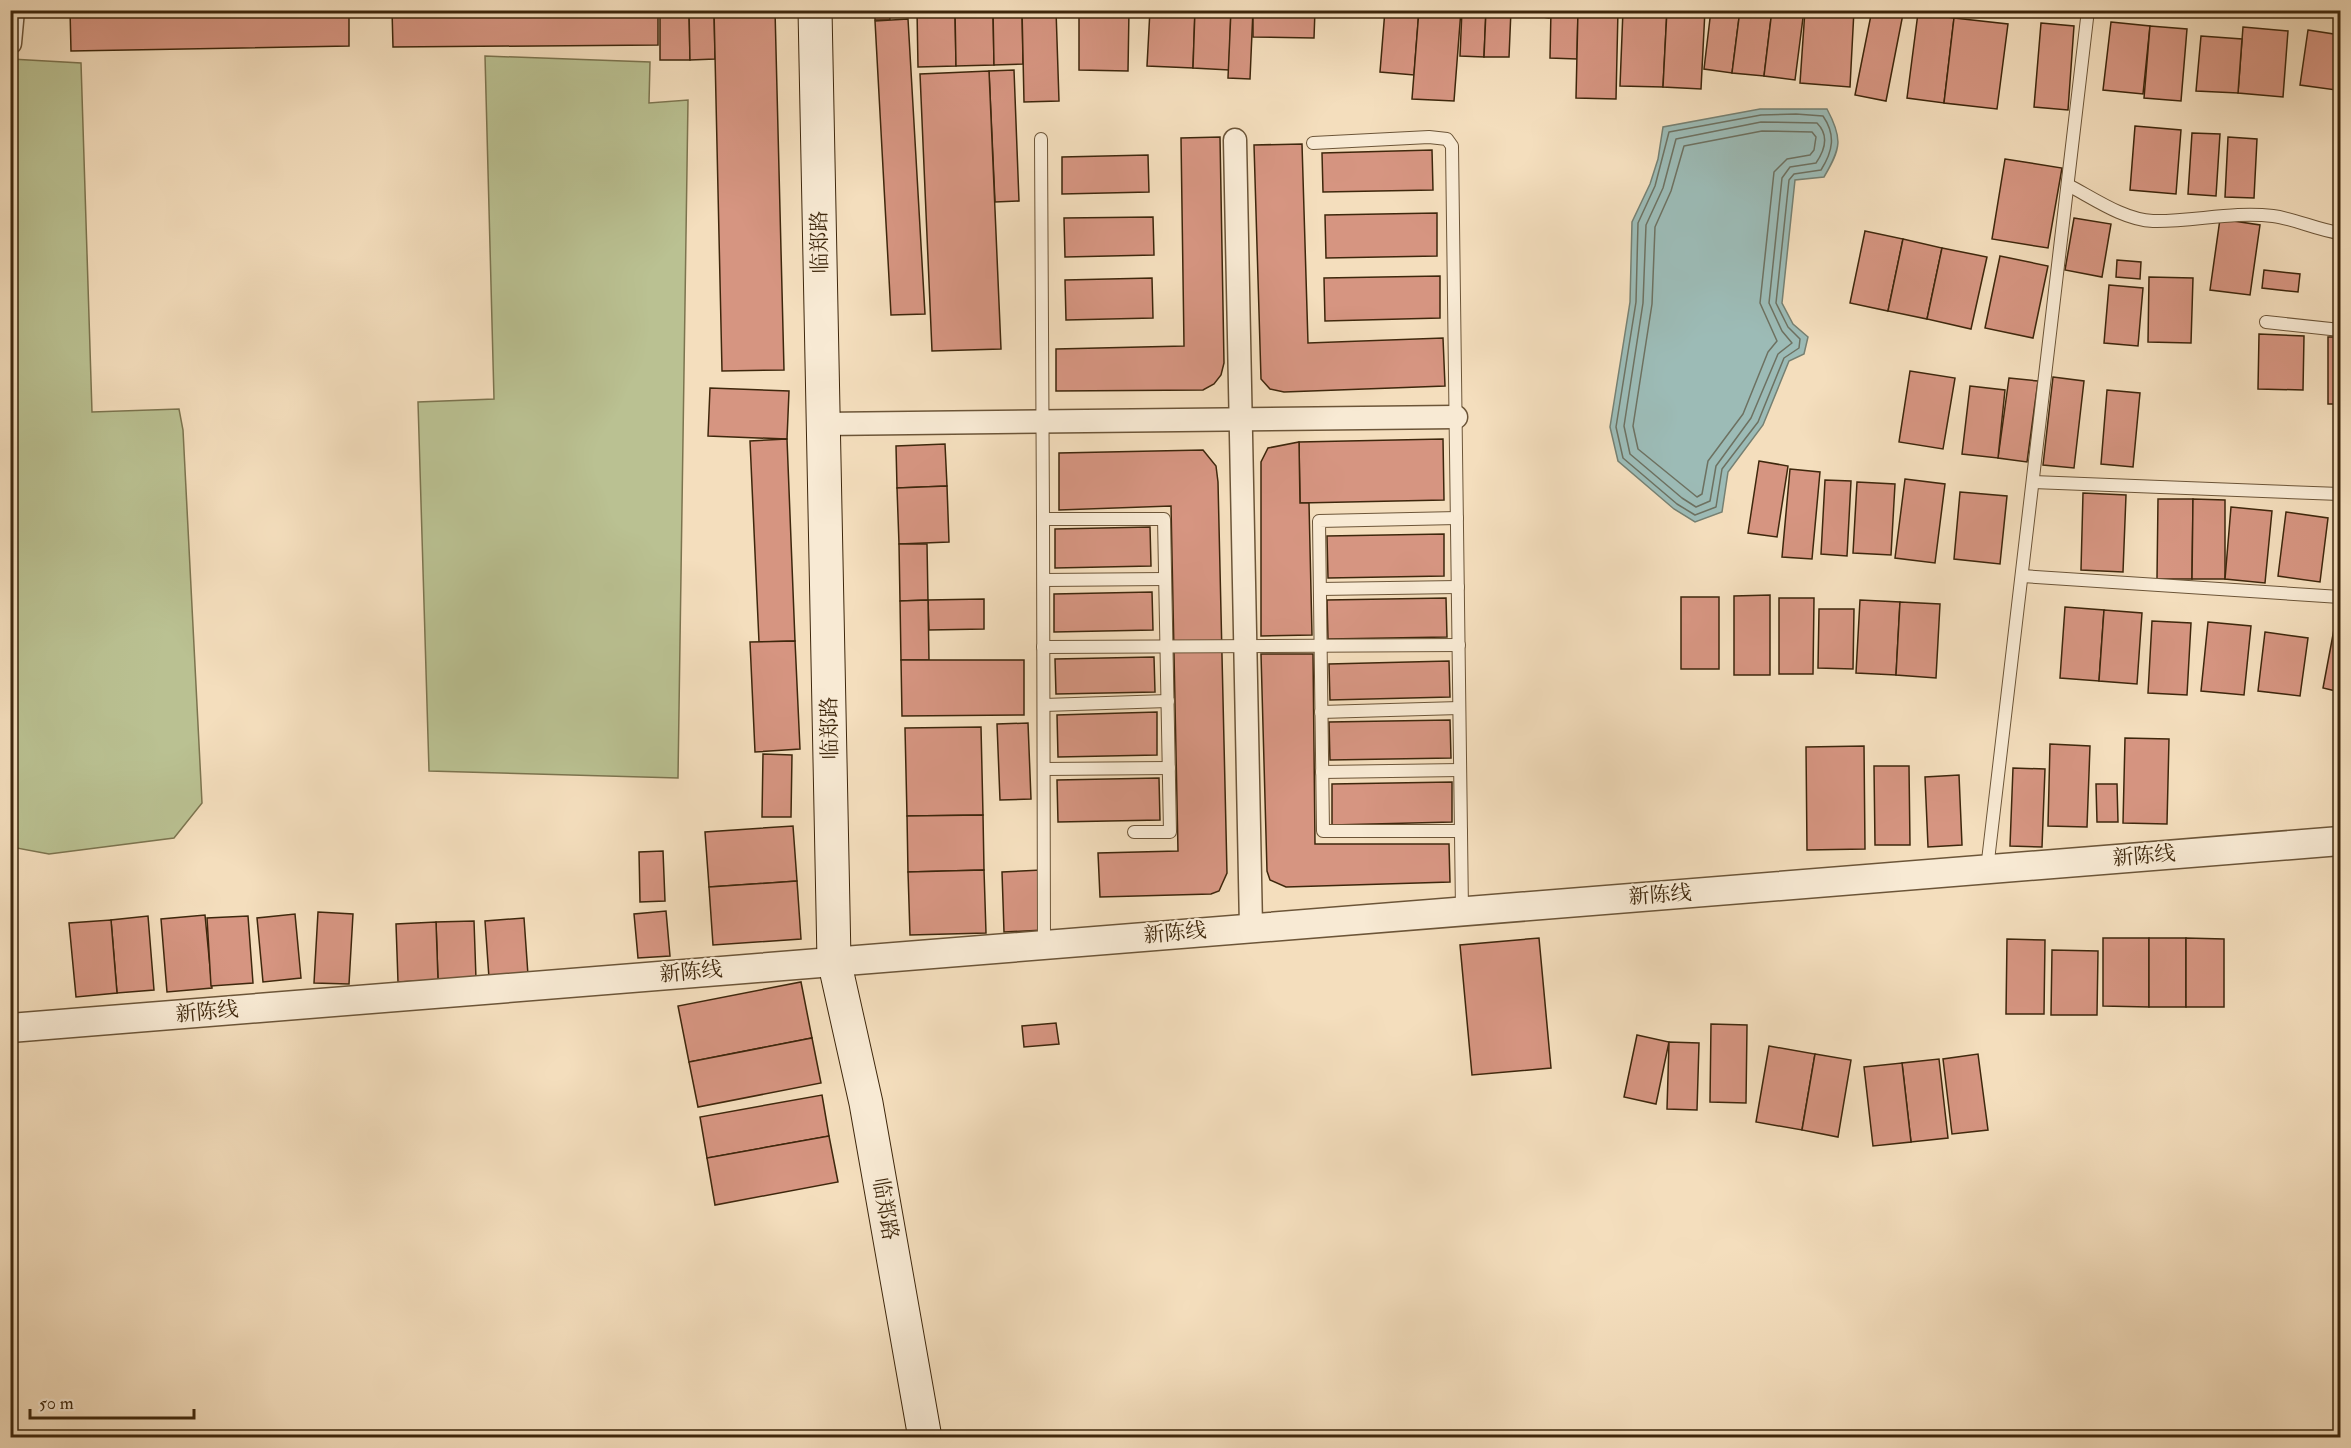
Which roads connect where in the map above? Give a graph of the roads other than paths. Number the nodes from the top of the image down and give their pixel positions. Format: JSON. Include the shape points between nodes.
{"nodes":[{"id":1,"x":13,"y":10,"type":"edge"},
{"id":2,"x":815,"y":10,"type":"edge"},
{"id":3,"x":2088,"y":10,"type":"edge"},
{"id":4,"x":10,"y":43,"type":"edge"},
{"id":5,"x":1041,"y":139,"type":"dead end"},
{"id":6,"x":1235,"y":140,"type":"dead end"},
{"id":7,"x":1313,"y":143,"type":"dead end"},
{"id":8,"x":2068,"y":185,"type":"junction"},
{"id":9,"x":2340,"y":232,"type":"edge"},
{"id":10,"x":2266,"y":322,"type":"dead end"},
{"id":11,"x":2340,"y":330,"type":"edge"},
{"id":12,"x":1456,"y":417,"type":"junction"},
{"id":13,"x":1240,"y":420,"type":"junction"},
{"id":14,"x":1043,"y":422,"type":"junction"},
{"id":15,"x":823,"y":424,"type":"junction"},
{"id":16,"x":2032,"y":482,"type":"junction"},
{"id":17,"x":2340,"y":494,"type":"edge"},
{"id":18,"x":1457,"y":518,"type":"junction"},
{"id":19,"x":1043,"y":519,"type":"junction"},
{"id":20,"x":2022,"y":576,"type":"junction"},
{"id":21,"x":1166,"y":579,"type":"junction"},
{"id":22,"x":1044,"y":580,"type":"junction"},
{"id":23,"x":1458,"y":587,"type":"junction"},
{"id":24,"x":1320,"y":589,"type":"junction"},
{"id":25,"x":2340,"y":597,"type":"edge"},
{"id":26,"x":1321,"y":645,"type":"junction"},
{"id":27,"x":1459,"y":645,"type":"junction"},
{"id":28,"x":1167,"y":646,"type":"junction"},
{"id":29,"x":1245,"y":646,"type":"junction"},
{"id":30,"x":1043,"y":647,"type":"junction"},
{"id":31,"x":1168,"y":701,"type":"junction"},
{"id":32,"x":1044,"y":705,"type":"junction"},
{"id":33,"x":1459,"y":708,"type":"junction"},
{"id":34,"x":1321,"y":712,"type":"junction"},
{"id":35,"x":1169,"y":768,"type":"junction"},
{"id":36,"x":1044,"y":770,"type":"junction"},
{"id":37,"x":1460,"y":770,"type":"junction"},
{"id":38,"x":1322,"y":772,"type":"junction"},
{"id":39,"x":1461,"y":831,"type":"junction"},
{"id":40,"x":1134,"y":832,"type":"dead end"},
{"id":41,"x":2340,"y":841,"type":"edge"},
{"id":42,"x":1987,"y":869,"type":"junction"},
{"id":43,"x":1462,"y":910,"type":"junction"},
{"id":44,"x":1251,"y":927,"type":"junction"},
{"id":45,"x":1044,"y":944,"type":"junction"},
{"id":46,"x":834,"y":960,"type":"junction"},
{"id":47,"x":10,"y":1028,"type":"edge"},
{"id":48,"x":926,"y":1437,"type":"edge"}],
"edges":[{"from":1,"to":4,"type":"street"},
{"from":2,"to":15,"type":"main road","name":"临郑路"},
{"from":3,"to":8,"type":"lane"},
{"from":5,"to":14,"type":"lane"},
{"from":6,"to":13,"type":"street"},
{"from":7,"to":12,"type":"lane","via":[[1429,137],[1446,139],[1452,146]]},
{"from":8,"to":9,"type":"lane","via":[[2125,214],[2151,221],[2220,215],[2274,216],[2322,231]]},
{"from":8,"to":16,"type":"lane"},
{"from":10,"to":11,"type":"lane"},
{"from":12,"to":13,"type":"street"},
{"from":12,"to":18,"type":"lane"},
{"from":13,"to":14,"type":"street"},
{"from":13,"to":29,"type":"street"},
{"from":14,"to":15,"type":"street"},
{"from":14,"to":19,"type":"lane"},
{"from":15,"to":46,"type":"main road","name":"临郑路"},
{"from":16,"to":17,"type":"lane"},
{"from":16,"to":20,"type":"lane"},
{"from":18,"to":23,"type":"lane"},
{"from":18,"to":24,"type":"lane","via":[[1319,520]]},
{"from":19,"to":21,"type":"lane","via":[[1164,519]]},
{"from":19,"to":22,"type":"lane"},
{"from":20,"to":25,"type":"lane"},
{"from":20,"to":42,"type":"lane"},
{"from":21,"to":22,"type":"lane"},
{"from":21,"to":28,"type":"lane"},
{"from":22,"to":30,"type":"lane"},
{"from":23,"to":24,"type":"lane"},
{"from":23,"to":27,"type":"lane"},
{"from":24,"to":26,"type":"lane"},
{"from":26,"to":27,"type":"lane"},
{"from":26,"to":29,"type":"lane"},
{"from":26,"to":34,"type":"lane"},
{"from":27,"to":33,"type":"lane"},
{"from":28,"to":29,"type":"lane"},
{"from":28,"to":30,"type":"lane"},
{"from":28,"to":31,"type":"lane"},
{"from":29,"to":44,"type":"street"},
{"from":30,"to":32,"type":"lane"},
{"from":31,"to":32,"type":"lane"},
{"from":31,"to":35,"type":"lane"},
{"from":32,"to":36,"type":"lane"},
{"from":33,"to":34,"type":"lane"},
{"from":33,"to":37,"type":"lane"},
{"from":34,"to":38,"type":"lane"},
{"from":35,"to":36,"type":"lane"},
{"from":35,"to":40,"type":"lane","via":[[1170,832]]},
{"from":36,"to":45,"type":"lane"},
{"from":37,"to":38,"type":"lane"},
{"from":37,"to":39,"type":"lane"},
{"from":38,"to":39,"type":"lane","via":[[1323,831]]},
{"from":39,"to":43,"type":"lane"},
{"from":41,"to":42,"type":"street","name":"新陈线"},
{"from":42,"to":43,"type":"street","name":"新陈线"},
{"from":43,"to":44,"type":"street","name":"新陈线"},
{"from":44,"to":45,"type":"street","name":"新陈线"},
{"from":45,"to":46,"type":"street","name":"新陈线"},
{"from":46,"to":47,"type":"street","name":"新陈线"},
{"from":46,"to":48,"type":"main road","name":"临郑路","via":[[866,1103]]}]}
